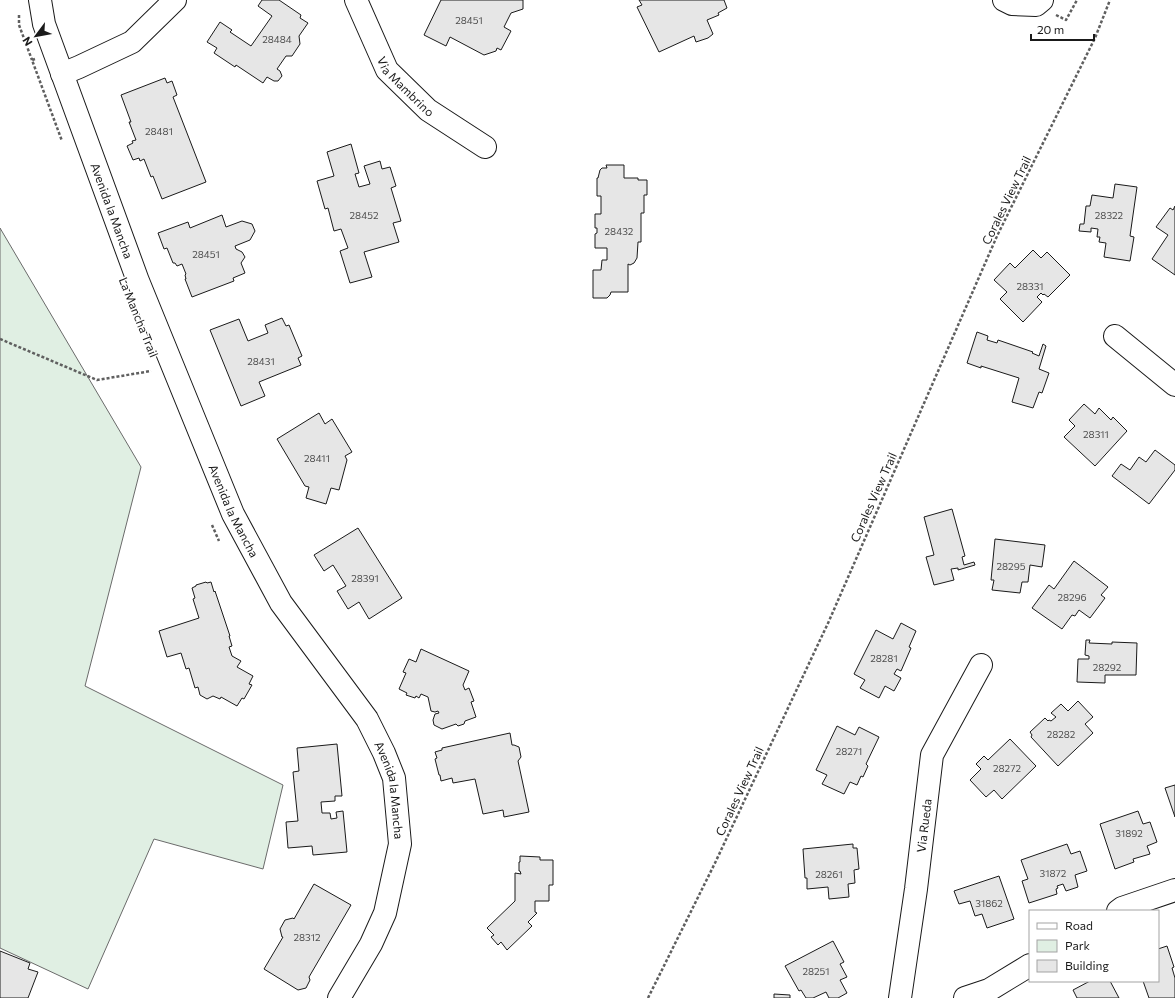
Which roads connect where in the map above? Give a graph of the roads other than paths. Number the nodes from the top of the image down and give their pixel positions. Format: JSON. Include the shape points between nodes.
{"nodes":[{"id":1,"x":40,"y":0,"type":"edge"},
{"id":2,"x":175,"y":0,"type":"edge"},
{"id":3,"x":356,"y":0,"type":"edge"},
{"id":4,"x":1004,"y":0,"type":"edge"},
{"id":5,"x":1042,"y":0,"type":"edge"},
{"id":6,"x":62,"y":74,"type":"junction"},
{"id":7,"x":485,"y":147,"type":"dead end"},
{"id":8,"x":1114,"y":336,"type":"dead end"},
{"id":9,"x":1175,"y":385,"type":"edge"},
{"id":10,"x":981,"y":665,"type":"dead end"},
{"id":11,"x":1175,"y":890,"type":"edge"},
{"id":12,"x":1119,"y":910,"type":"edge"},
{"id":13,"x":1029,"y":966,"type":"edge"},
{"id":14,"x":339,"y":998,"type":"edge"},
{"id":15,"x":900,"y":998,"type":"edge"},
{"id":16,"x":965,"y":998,"type":"edge"}],
"edges":[{"from":1,"to":6,"type":"street","name":"Avenida la Mancha","via":[[44,24]]},
{"from":2,"to":6,"type":"street","via":[[132,42]]},
{"from":3,"to":7,"type":"street","name":"Via Mambrino","via":[[387,70],[428,110]]},
{"from":4,"to":5,"type":"street","via":[[1012,4],[1036,4]]},
{"from":6,"to":14,"type":"street","name":"Avenida la Mancha","via":[[138,281],[232,514],[281,603],[367,719],[394,778],[400,844],[385,912],[371,944]]},
{"from":8,"to":9,"type":"street"},
{"from":10,"to":15,"type":"street","name":"Via Rueda","via":[[932,755]]},
{"from":11,"to":12,"type":"street"},
{"from":13,"to":16,"type":"street","via":[[989,990]]}]}
